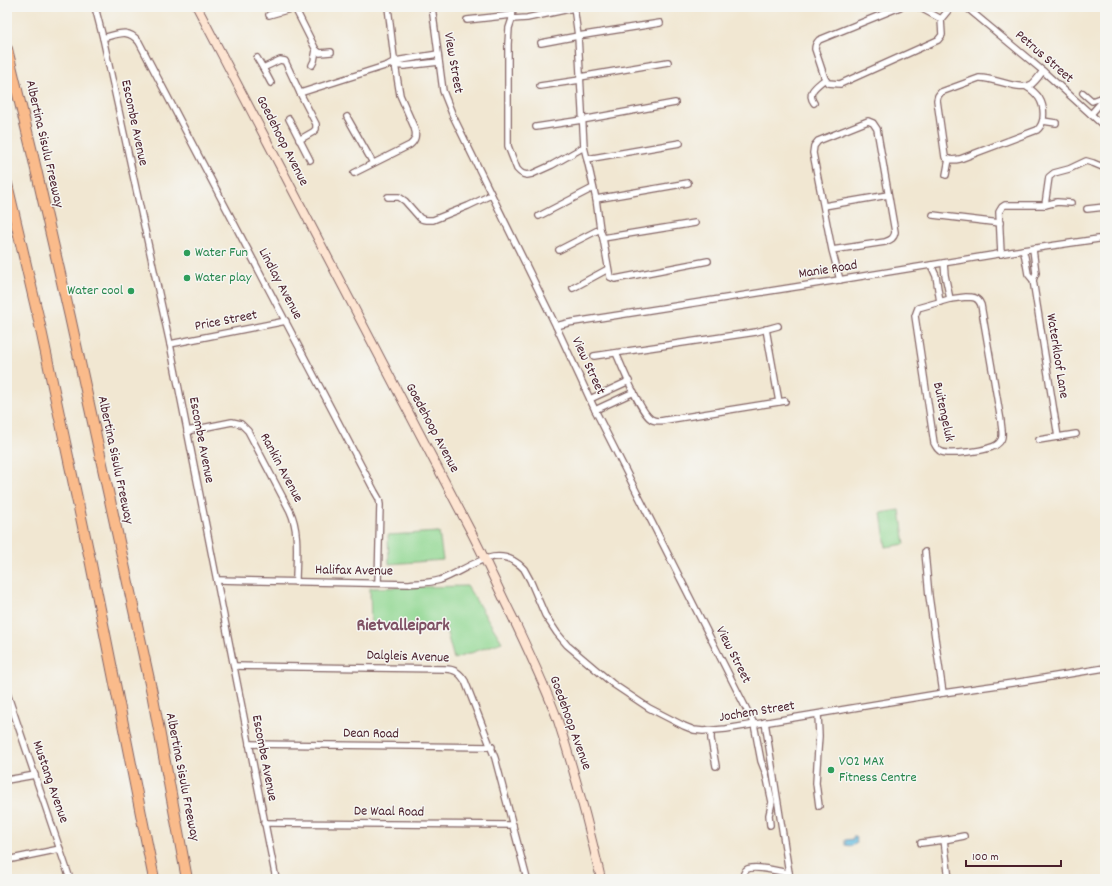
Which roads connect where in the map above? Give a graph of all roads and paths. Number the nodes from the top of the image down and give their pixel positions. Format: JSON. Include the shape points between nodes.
{"nodes":[{"id":1,"x":95,"y":7,"type":"edge"},
{"id":2,"x":197,"y":7,"type":"edge"},
{"id":3,"x":296,"y":7,"type":"edge"},
{"id":4,"x":388,"y":7,"type":"edge"},
{"id":5,"x":432,"y":7,"type":"edge"},
{"id":6,"x":513,"y":7,"type":"edge"},
{"id":7,"x":900,"y":7,"type":"edge"},
{"id":8,"x":920,"y":7,"type":"edge"},
{"id":9,"x":951,"y":7,"type":"edge"},
{"id":10,"x":966,"y":7,"type":"edge"},
{"id":11,"x":574,"y":8,"type":"edge"},
{"id":12,"x":973,"y":9,"type":"edge"},
{"id":13,"x":269,"y":14,"type":"dead end"},
{"id":14,"x":512,"y":17,"type":"junction"},
{"id":15,"x":467,"y":20,"type":"dead end"},
{"id":16,"x":941,"y":20,"type":"junction"},
{"id":17,"x":660,"y":23,"type":"dead end"},
{"id":18,"x":578,"y":36,"type":"junction"},
{"id":19,"x":103,"y":38,"type":"junction"},
{"id":20,"x":542,"y":43,"type":"dead end"},
{"id":21,"x":7,"y":49,"type":"edge"},
{"id":22,"x":316,"y":50,"type":"junction"},
{"id":23,"x":331,"y":52,"type":"dead end"},
{"id":24,"x":438,"y":54,"type":"junction"},
{"id":25,"x":257,"y":58,"type":"dead end"},
{"id":26,"x":439,"y":62,"type":"junction"},
{"id":27,"x":668,"y":62,"type":"dead end"},
{"id":28,"x":395,"y":63,"type":"junction"},
{"id":29,"x":312,"y":65,"type":"dead end"},
{"id":30,"x":263,"y":68,"type":"junction"},
{"id":31,"x":1043,"y":71,"type":"junction"},
{"id":32,"x":580,"y":78,"type":"junction"},
{"id":33,"x":825,"y":79,"type":"junction"},
{"id":34,"x":271,"y":83,"type":"dead end"},
{"id":35,"x":540,"y":86,"type":"dead end"},
{"id":36,"x":1027,"y":86,"type":"junction"},
{"id":37,"x":300,"y":93,"type":"junction"},
{"id":38,"x":1083,"y":93,"type":"dead end"},
{"id":39,"x":1105,"y":98,"type":"edge"},
{"id":40,"x":814,"y":102,"type":"dead end"},
{"id":41,"x":675,"y":103,"type":"dead end"},
{"id":42,"x":1091,"y":114,"type":"junction"},
{"id":43,"x":347,"y":116,"type":"dead end"},
{"id":44,"x":289,"y":119,"type":"dead end"},
{"id":45,"x":582,"y":120,"type":"junction"},
{"id":46,"x":1043,"y":121,"type":"junction"},
{"id":47,"x":1056,"y":124,"type":"dead end"},
{"id":48,"x":536,"y":127,"type":"dead end"},
{"id":49,"x":1105,"y":127,"type":"edge"},
{"id":50,"x":299,"y":140,"type":"junction"},
{"id":51,"x":680,"y":143,"type":"dead end"},
{"id":52,"x":584,"y":147,"type":"junction"},
{"id":53,"x":587,"y":159,"type":"junction"},
{"id":54,"x":949,"y":159,"type":"junction"},
{"id":55,"x":310,"y":160,"type":"dead end"},
{"id":56,"x":373,"y":163,"type":"junction"},
{"id":57,"x":1105,"y":168,"type":"edge"},
{"id":58,"x":354,"y":173,"type":"dead end"},
{"id":59,"x":946,"y":175,"type":"dead end"},
{"id":60,"x":688,"y":183,"type":"dead end"},
{"id":61,"x":7,"y":184,"type":"edge"},
{"id":62,"x":593,"y":188,"type":"junction"},
{"id":63,"x":888,"y":194,"type":"junction"},
{"id":64,"x":491,"y":195,"type":"junction"},
{"id":65,"x":388,"y":197,"type":"dead end"},
{"id":66,"x":596,"y":199,"type":"junction"},
{"id":67,"x":1071,"y":203,"type":"dead end"},
{"id":68,"x":1046,"y":205,"type":"junction"},
{"id":69,"x":824,"y":206,"type":"junction"},
{"id":70,"x":1105,"y":208,"type":"edge"},
{"id":71,"x":1087,"y":209,"type":"dead end"},
{"id":72,"x":933,"y":215,"type":"dead end"},
{"id":73,"x":539,"y":216,"type":"dead end"},
{"id":74,"x":695,"y":223,"type":"dead end"},
{"id":75,"x":1000,"y":223,"type":"junction"},
{"id":76,"x":600,"y":229,"type":"junction"},
{"id":77,"x":603,"y":238,"type":"junction"},
{"id":78,"x":1105,"y":238,"type":"edge"},
{"id":79,"x":1033,"y":249,"type":"junction"},
{"id":80,"x":559,"y":250,"type":"dead end"},
{"id":81,"x":832,"y":250,"type":"junction"},
{"id":82,"x":1023,"y":250,"type":"junction"},
{"id":83,"x":1001,"y":254,"type":"junction"},
{"id":84,"x":708,"y":261,"type":"dead end"},
{"id":85,"x":944,"y":263,"type":"junction"},
{"id":86,"x":931,"y":265,"type":"junction"},
{"id":87,"x":608,"y":269,"type":"junction"},
{"id":88,"x":840,"y":280,"type":"junction"},
{"id":89,"x":1033,"y":280,"type":"junction"},
{"id":90,"x":573,"y":288,"type":"dead end"},
{"id":91,"x":950,"y":299,"type":"junction"},
{"id":92,"x":940,"y":302,"type":"junction"},
{"id":93,"x":286,"y":321,"type":"junction"},
{"id":94,"x":556,"y":326,"type":"junction"},
{"id":95,"x":778,"y":326,"type":"dead end"},
{"id":96,"x":766,"y":329,"type":"junction"},
{"id":97,"x":170,"y":344,"type":"junction"},
{"id":98,"x":616,"y":353,"type":"junction"},
{"id":99,"x":594,"y":356,"type":"dead end"},
{"id":100,"x":629,"y":381,"type":"junction"},
{"id":101,"x":634,"y":392,"type":"junction"},
{"id":102,"x":590,"y":399,"type":"junction"},
{"id":103,"x":786,"y":401,"type":"dead end"},
{"id":104,"x":779,"y":402,"type":"junction"},
{"id":105,"x":595,"y":410,"type":"junction"},
{"id":106,"x":187,"y":430,"type":"junction"},
{"id":107,"x":1076,"y":434,"type":"dead end"},
{"id":108,"x":1058,"y":437,"type":"junction"},
{"id":109,"x":1039,"y":440,"type":"dead end"},
{"id":110,"x":925,"y":552,"type":"dead end"},
{"id":111,"x":485,"y":559,"type":"junction"},
{"id":112,"x":217,"y":580,"type":"junction"},
{"id":113,"x":296,"y":582,"type":"junction"},
{"id":114,"x":378,"y":583,"type":"junction"},
{"id":115,"x":234,"y":666,"type":"junction"},
{"id":116,"x":1105,"y":668,"type":"edge"},
{"id":117,"x":7,"y":693,"type":"edge"},
{"id":118,"x":943,"y":693,"type":"junction"},
{"id":119,"x":8,"y":701,"type":"edge"},
{"id":120,"x":818,"y":714,"type":"junction"},
{"id":121,"x":765,"y":722,"type":"junction"},
{"id":122,"x":754,"y":724,"type":"junction"},
{"id":123,"x":711,"y":731,"type":"junction"},
{"id":124,"x":249,"y":744,"type":"junction"},
{"id":125,"x":492,"y":747,"type":"junction"},
{"id":126,"x":716,"y":766,"type":"dead end"},
{"id":127,"x":35,"y":775,"type":"junction"},
{"id":128,"x":7,"y":780,"type":"edge"},
{"id":129,"x":819,"y":806,"type":"dead end"},
{"id":130,"x":264,"y":823,"type":"junction"},
{"id":131,"x":770,"y":825,"type":"dead end"},
{"id":132,"x":513,"y":826,"type":"junction"},
{"id":133,"x":964,"y":836,"type":"dead end"},
{"id":134,"x":944,"y":840,"type":"junction"},
{"id":135,"x":921,"y":843,"type":"dead end"},
{"id":136,"x":60,"y":849,"type":"junction"},
{"id":137,"x":7,"y":860,"type":"edge"},
{"id":138,"x":789,"y":876,"type":"edge"},
{"id":139,"x":70,"y":879,"type":"edge"},
{"id":140,"x":154,"y":879,"type":"edge"},
{"id":141,"x":187,"y":879,"type":"edge"},
{"id":142,"x":276,"y":879,"type":"edge"},
{"id":143,"x":527,"y":879,"type":"edge"},
{"id":144,"x":601,"y":879,"type":"edge"},
{"id":145,"x":742,"y":879,"type":"edge"},
{"id":146,"x":949,"y":879,"type":"edge"}],
"edges":[{"from":1,"to":19,"type":"street","name":"Escombe Avenue"},
{"from":2,"to":111,"type":"main road","name":"Goedehoop Avenue"},
{"from":3,"to":13,"type":"street"},
{"from":3,"to":22,"type":"street"},
{"from":4,"to":28,"type":"street"},
{"from":5,"to":24,"type":"street","name":"View Street"},
{"from":6,"to":14,"type":"street"},
{"from":7,"to":33,"type":"street","via":[[819,40],[815,49]]},
{"from":8,"to":16,"type":"street"},
{"from":9,"to":16,"type":"street"},
{"from":10,"to":12,"type":"street","name":"Petrus Street"},
{"from":11,"to":14,"type":"street","via":[[527,18]]},
{"from":11,"to":18,"type":"street"},
{"from":12,"to":31,"type":"street","name":"Petrus Street"},
{"from":14,"to":15,"type":"street"},
{"from":14,"to":52,"type":"street","via":[[508,44],[508,146],[517,169],[523,174],[532,174]]},
{"from":16,"to":33,"type":"street","via":[[942,35],[938,40],[840,84],[828,83]]},
{"from":17,"to":18,"type":"street"},
{"from":18,"to":20,"type":"street"},
{"from":18,"to":32,"type":"street"},
{"from":19,"to":93,"type":"street","name":"Lindlay Avenue","via":[[122,32],[132,35],[139,42]]},
{"from":19,"to":97,"type":"street","name":"Escombe Avenue"},
{"from":21,"to":141,"type":"highway","name":"Albertina Sisulu Freeway","via":[[70,317],[152,693]]},
{"from":22,"to":23,"type":"street","via":[[320,53]]},
{"from":22,"to":29,"type":"street"},
{"from":24,"to":26,"type":"street","name":"View Street"},
{"from":24,"to":28,"type":"street"},
{"from":25,"to":30,"type":"street"},
{"from":26,"to":28,"type":"street","via":[[404,66]]},
{"from":26,"to":64,"type":"street","name":"View Street","via":[[443,91],[452,116]]},
{"from":27,"to":32,"type":"street"},
{"from":28,"to":37,"type":"street"},
{"from":28,"to":56,"type":"street","via":[[402,100],[416,132],[414,142]]},
{"from":30,"to":34,"type":"street"},
{"from":30,"to":37,"type":"street","via":[[284,60]]},
{"from":31,"to":36,"type":"street","via":[[1034,83]]},
{"from":31,"to":42,"type":"street","name":"Petrus Street"},
{"from":32,"to":35,"type":"street"},
{"from":32,"to":45,"type":"street"},
{"from":33,"to":40,"type":"street","via":[[812,91],[811,97]]},
{"from":36,"to":46,"type":"street","via":[[1034,91],[1044,107]]},
{"from":36,"to":54,"type":"street","via":[[982,77],[941,92],[938,96],[938,107],[944,154],[946,159]]},
{"from":37,"to":50,"type":"street","via":[[316,124],[316,129]]},
{"from":38,"to":39,"type":"street","via":[[1092,101]]},
{"from":39,"to":42,"type":"street"},
{"from":41,"to":45,"type":"street"},
{"from":42,"to":49,"type":"street","name":"Petrus Street"},
{"from":43,"to":56,"type":"street"},
{"from":44,"to":50,"type":"street"},
{"from":45,"to":48,"type":"street"},
{"from":45,"to":52,"type":"street"},
{"from":46,"to":47,"type":"street"},
{"from":46,"to":54,"type":"street","via":[[1037,130],[960,159]]},
{"from":50,"to":55,"type":"street"},
{"from":51,"to":53,"type":"street"},
{"from":52,"to":53,"type":"street"},
{"from":53,"to":62,"type":"street"},
{"from":54,"to":59,"type":"street"},
{"from":56,"to":58,"type":"street"},
{"from":57,"to":68,"type":"street","via":[[1086,161],[1054,173],[1049,177]]},
{"from":60,"to":66,"type":"street"},
{"from":61,"to":140,"type":"highway","via":[[91,564]]},
{"from":62,"to":66,"type":"street"},
{"from":62,"to":73,"type":"street"},
{"from":63,"to":69,"type":"street"},
{"from":63,"to":69,"type":"street","via":[[876,129],[873,123],[868,121],[818,141],[814,146],[813,153]]},
{"from":63,"to":81,"type":"street","via":[[894,232],[891,240]]},
{"from":64,"to":65,"type":"street","via":[[433,220],[420,218],[399,196]]},
{"from":64,"to":94,"type":"street","name":"View Street"},
{"from":66,"to":76,"type":"street"},
{"from":67,"to":68,"type":"street","via":[[1057,202]]},
{"from":68,"to":75,"type":"street","via":[[1002,207],[999,212]]},
{"from":69,"to":81,"type":"street"},
{"from":70,"to":71,"type":"street"},
{"from":72,"to":75,"type":"street"},
{"from":74,"to":77,"type":"street"},
{"from":75,"to":83,"type":"street"},
{"from":76,"to":77,"type":"street"},
{"from":76,"to":80,"type":"street"},
{"from":77,"to":87,"type":"street"},
{"from":78,"to":79,"type":"street","name":"Manie Road"},
{"from":79,"to":82,"type":"street","name":"Manie Road"},
{"from":79,"to":89,"type":"street","name":"Waterkloof Lane","via":[[1036,273]]},
{"from":81,"to":88,"type":"street"},
{"from":82,"to":83,"type":"street","name":"Manie Road"},
{"from":82,"to":89,"type":"street","name":"Waterkloof Lane","via":[[1028,274]]},
{"from":83,"to":85,"type":"street","name":"Manie Road"},
{"from":84,"to":87,"type":"street","via":[[615,279],[610,277]]},
{"from":85,"to":86,"type":"street","name":"Manie Road"},
{"from":85,"to":91,"type":"street"},
{"from":86,"to":88,"type":"street","name":"Manie Road"},
{"from":86,"to":92,"type":"street","via":[[936,276]]},
{"from":87,"to":90,"type":"street"},
{"from":88,"to":94,"type":"street","name":"Manie Road"},
{"from":89,"to":108,"type":"street","name":"Waterkloof Lane"},
{"from":91,"to":92,"type":"street","name":"Buitengeluk"},
{"from":91,"to":92,"type":"street","name":"Buitengeluk","via":[[973,297],[978,299],[981,305],[1002,433],[1002,440],[988,449],[944,453],[935,447],[915,316],[918,308]]},
{"from":93,"to":97,"type":"street","name":"Price Street"},
{"from":93,"to":114,"type":"street","name":"Lindlay Avenue","via":[[378,496]]},
{"from":94,"to":102,"type":"street","name":"View Street"},
{"from":95,"to":96,"type":"street"},
{"from":96,"to":98,"type":"street"},
{"from":96,"to":104,"type":"street"},
{"from":97,"to":106,"type":"street","name":"Escombe Avenue"},
{"from":98,"to":99,"type":"street"},
{"from":98,"to":100,"type":"street"},
{"from":100,"to":101,"type":"street"},
{"from":100,"to":102,"type":"street"},
{"from":101,"to":104,"type":"street","via":[[651,420],[658,421]]},
{"from":101,"to":105,"type":"street"},
{"from":102,"to":105,"type":"street","name":"View Street"},
{"from":103,"to":104,"type":"street"},
{"from":105,"to":122,"type":"street","name":"View Street"},
{"from":106,"to":112,"type":"street","name":"Escombe Avenue"},
{"from":106,"to":113,"type":"street","name":"Rankin Avenue","via":[[232,422],[241,424],[246,429],[293,517],[296,532]]},
{"from":107,"to":108,"type":"street"},
{"from":108,"to":109,"type":"street"},
{"from":110,"to":118,"type":"street"},
{"from":111,"to":114,"type":"street","name":"Halifax Avenue","via":[[435,581],[409,584]]},
{"from":111,"to":123,"type":"street","name":"Jochem Street","via":[[503,556],[522,566],[556,632],[567,645],[613,684],[649,708],[684,726],[694,730]]},
{"from":111,"to":144,"type":"main road","name":"Goedehoop Avenue","via":[[558,721],[578,784]]},
{"from":112,"to":113,"type":"street","name":"Halifax Avenue"},
{"from":112,"to":115,"type":"street","name":"Escombe Avenue"},
{"from":113,"to":114,"type":"street","name":"Halifax Avenue"},
{"from":115,"to":124,"type":"street","name":"Escombe Avenue"},
{"from":115,"to":125,"type":"street","name":"Dalgleis Avenue","via":[[455,670],[465,681]]},
{"from":116,"to":118,"type":"street","name":"Jochem Street"},
{"from":117,"to":119,"type":"street","name":"Mustang Avenue"},
{"from":118,"to":120,"type":"street","name":"Jochem Street"},
{"from":119,"to":127,"type":"street","name":"Mustang Avenue"},
{"from":120,"to":121,"type":"street","name":"Jochem Street"},
{"from":120,"to":129,"type":"street","via":[[820,736],[816,783]]},
{"from":121,"to":122,"type":"street","name":"Jochem Street"},
{"from":121,"to":138,"type":"street"},
{"from":122,"to":123,"type":"street","name":"Jochem Street"},
{"from":122,"to":131,"type":"street","name":"View Street","via":[[772,802]]},
{"from":123,"to":126,"type":"street"},
{"from":124,"to":125,"type":"street","name":"Dean Road"},
{"from":124,"to":130,"type":"street","name":"Escombe Avenue"},
{"from":125,"to":132,"type":"street","name":"Dalgleis Avenue"},
{"from":127,"to":128,"type":"street"},
{"from":127,"to":136,"type":"street","name":"Mustang Avenue"},
{"from":130,"to":132,"type":"street","name":"De Waal Road"},
{"from":130,"to":142,"type":"street","name":"Escombe Avenue"},
{"from":132,"to":143,"type":"street","name":"Dalgleis Avenue"},
{"from":133,"to":134,"type":"street"},
{"from":134,"to":135,"type":"street"},
{"from":134,"to":146,"type":"street"},
{"from":136,"to":137,"type":"street"},
{"from":136,"to":139,"type":"street","name":"Mustang Avenue"},
{"from":138,"to":145,"type":"street","via":[[751,868]]}]}
